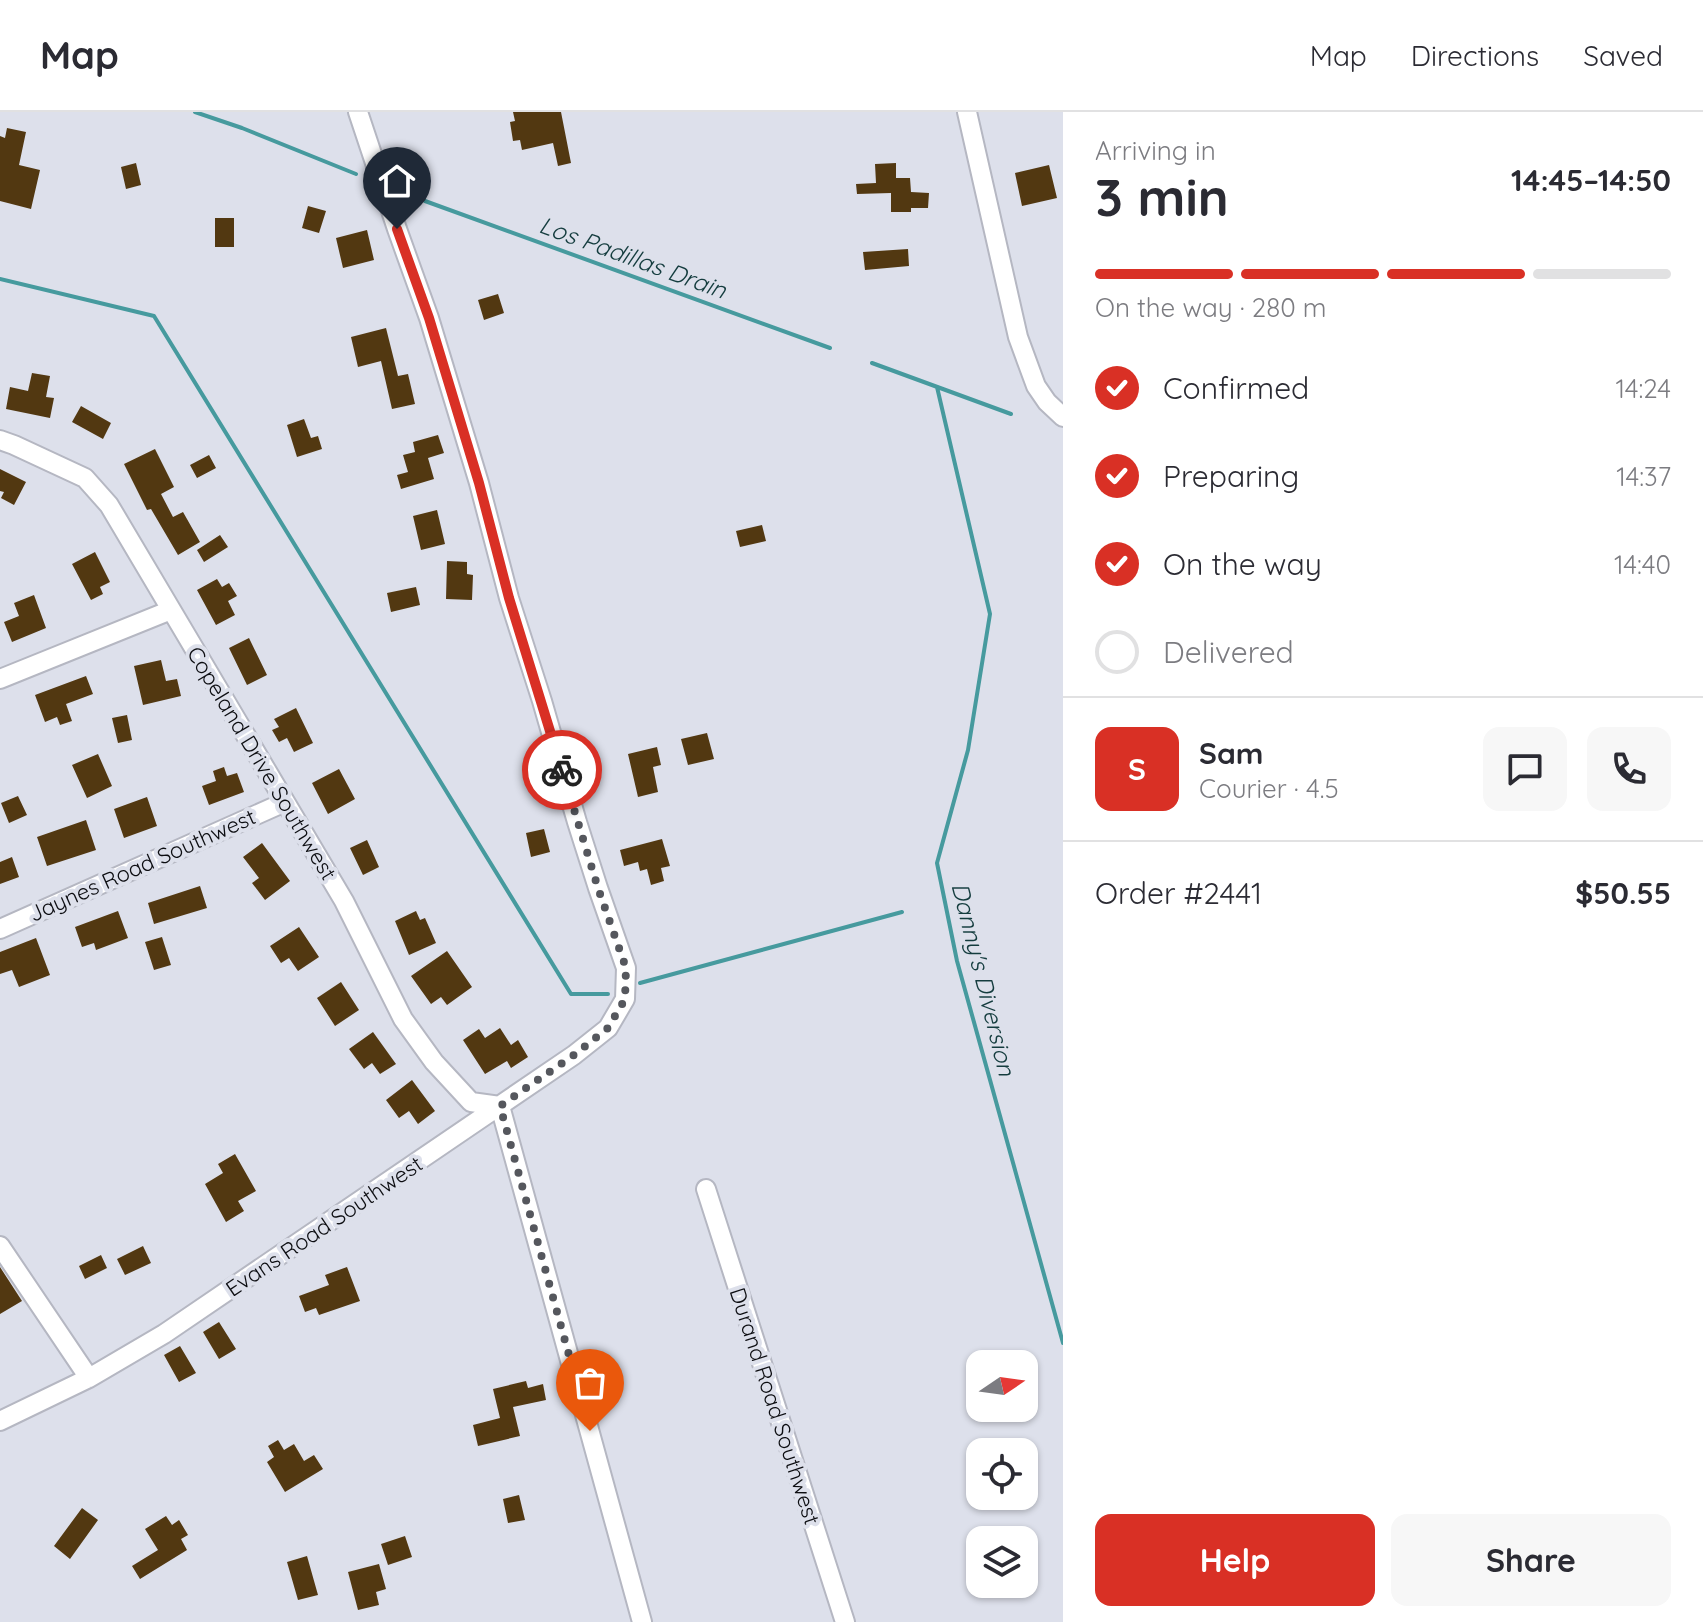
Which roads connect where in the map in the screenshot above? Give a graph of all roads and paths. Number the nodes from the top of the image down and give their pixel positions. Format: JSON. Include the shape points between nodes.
{"nodes":[{"id":1,"x":358,"y":112,"type":"edge"},
{"id":2,"x":967,"y":112,"type":"edge"},
{"id":3,"x":1063,"y":417,"type":"edge"},
{"id":4,"x":0,"y":440,"type":"edge"},
{"id":5,"x":171,"y":610,"type":"junction"},
{"id":6,"x":0,"y":679,"type":"edge"},
{"id":7,"x":285,"y":802,"type":"junction"},
{"id":8,"x":0,"y":929,"type":"edge"},
{"id":9,"x":500,"y":1106,"type":"junction"},
{"id":10,"x":706,"y":1189,"type":"dead end"},
{"id":11,"x":0,"y":1246,"type":"edge"},
{"id":12,"x":89,"y":1378,"type":"junction"},
{"id":13,"x":0,"y":1421,"type":"edge"},
{"id":14,"x":642,"y":1622,"type":"edge"},
{"id":15,"x":845,"y":1622,"type":"edge"}],
"edges":[{"from":1,"to":9,"type":"street","name":"Evans Road Southwest","via":[[429,318],[509,598],[626,968],[625,999],[608,1028]]},
{"from":2,"to":3,"type":"street","via":[[1018,337],[1036,386]]},
{"from":4,"to":5,"type":"street","name":"Copeland Drive Southwest","via":[[85,478],[109,505]]},
{"from":5,"to":6,"type":"street"},
{"from":5,"to":7,"type":"street","name":"Copeland Drive Southwest"},
{"from":7,"to":8,"type":"street","name":"Jaynes Road Southwest"},
{"from":7,"to":9,"type":"street","name":"Copeland Drive Southwest","via":[[344,901],[403,1019],[471,1102]]},
{"from":9,"to":12,"type":"street","name":"Evans Road Southwest","via":[[164,1334]]},
{"from":9,"to":14,"type":"street"},
{"from":10,"to":15,"type":"street","name":"Durand Road Southwest"},
{"from":11,"to":12,"type":"street"},
{"from":12,"to":13,"type":"street","name":"Evans Road Southwest"}]}
